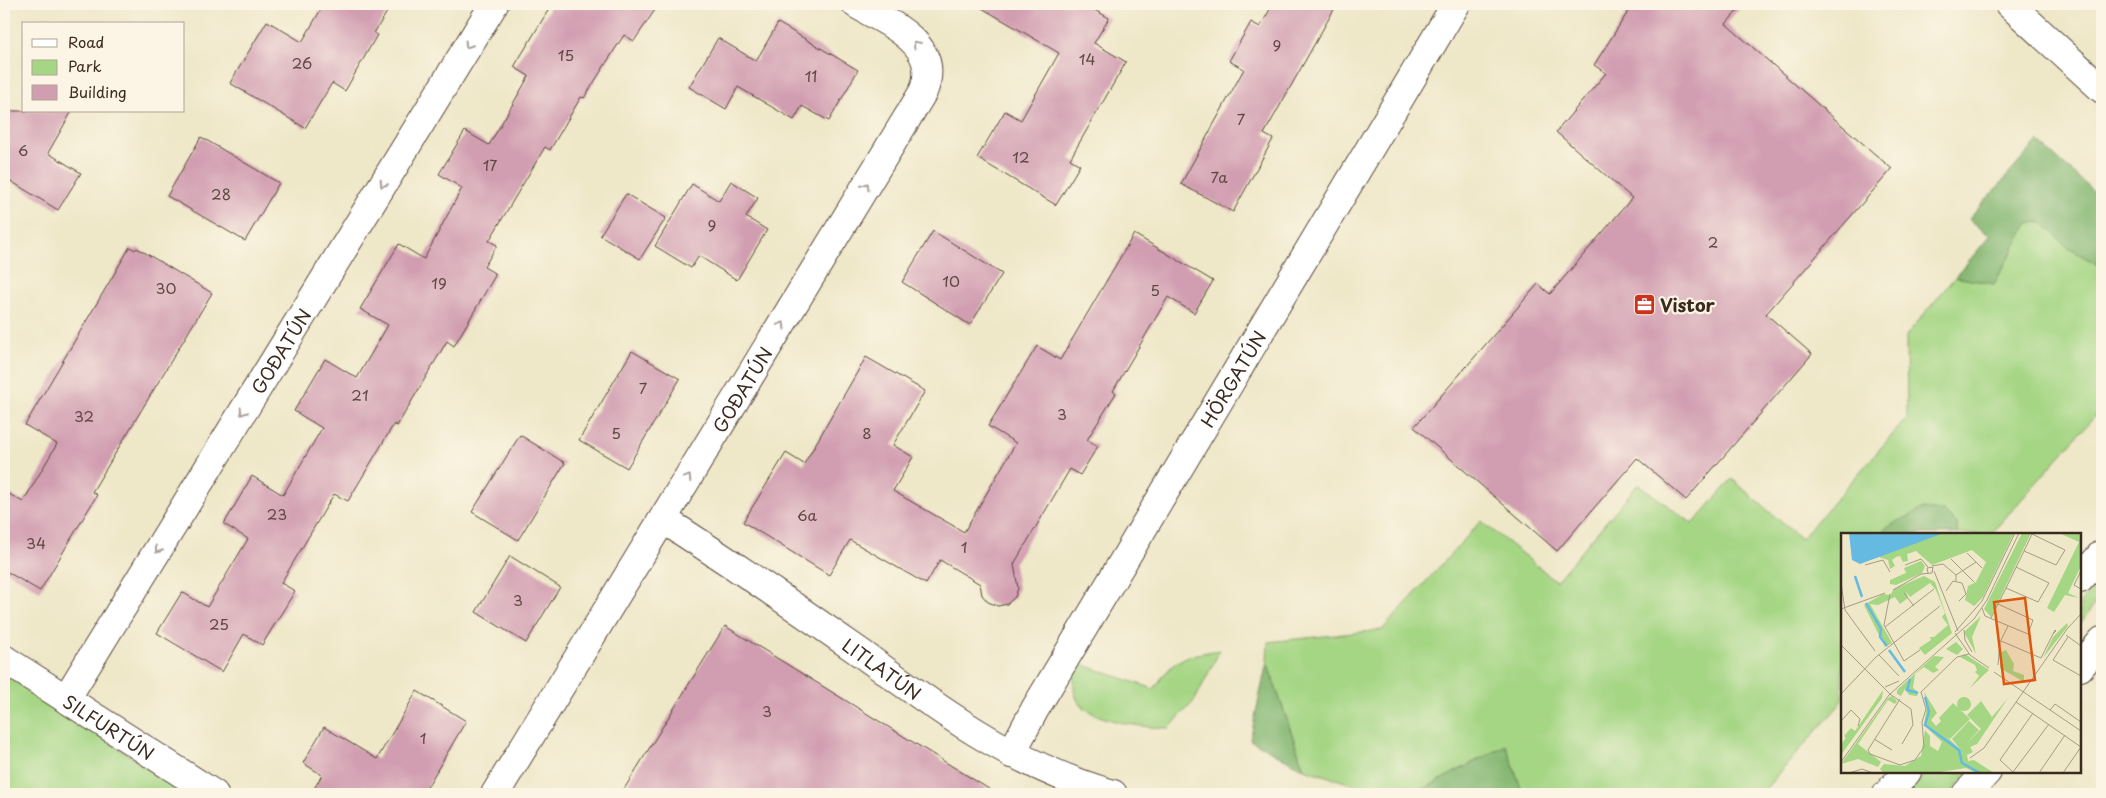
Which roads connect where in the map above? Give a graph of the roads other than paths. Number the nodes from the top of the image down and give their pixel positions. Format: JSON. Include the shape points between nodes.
{"nodes":[{"id":1,"x":494,"y":4,"type":"edge"},
{"id":2,"x":856,"y":4,"type":"edge"},
{"id":3,"x":1456,"y":4,"type":"edge"},
{"id":4,"x":2010,"y":4,"type":"edge"},
{"id":5,"x":2102,"y":89,"type":"edge"},
{"id":6,"x":664,"y":520,"type":"junction"},
{"id":7,"x":2102,"y":554,"type":"edge"},
{"id":8,"x":2081,"y":578,"type":"edge"},
{"id":9,"x":2102,"y":641,"type":"edge"},
{"id":10,"x":4,"y":659,"type":"edge"},
{"id":11,"x":2081,"y":666,"type":"edge"},
{"id":12,"x":66,"y":699,"type":"junction"},
{"id":13,"x":1011,"y":754,"type":"junction"},
{"id":14,"x":1906,"y":773,"type":"edge"},
{"id":15,"x":1986,"y":773,"type":"edge"},
{"id":16,"x":214,"y":794,"type":"edge"},
{"id":17,"x":495,"y":794,"type":"edge"},
{"id":18,"x":1113,"y":794,"type":"edge"},
{"id":19,"x":1887,"y":794,"type":"edge"},
{"id":20,"x":1966,"y":794,"type":"edge"}],
"edges":[{"from":1,"to":12,"type":"street","name":"GOÐATÚN","one_way":true},
{"from":6,"to":2,"type":"street","name":"GOÐATÚN","one_way":true,"via":[[928,80],[925,57],[914,40]]},
{"from":3,"to":13,"type":"street","name":"HÖRGATÚN"},
{"from":4,"to":5,"type":"street"},
{"from":6,"to":13,"type":"street","name":"LITLATÚN","via":[[744,571],[970,730]]},
{"from":6,"to":17,"type":"street","name":"GOÐATÚN"},
{"from":7,"to":8,"type":"street"},
{"from":9,"to":11,"type":"street"},
{"from":10,"to":12,"type":"street","name":"SILFURTÚN"},
{"from":12,"to":16,"type":"street","name":"SILFURTÚN"},
{"from":13,"to":18,"type":"street","name":"LITLATÚN","via":[[1066,779]]},
{"from":14,"to":19,"type":"street"},
{"from":15,"to":20,"type":"street"}]}
